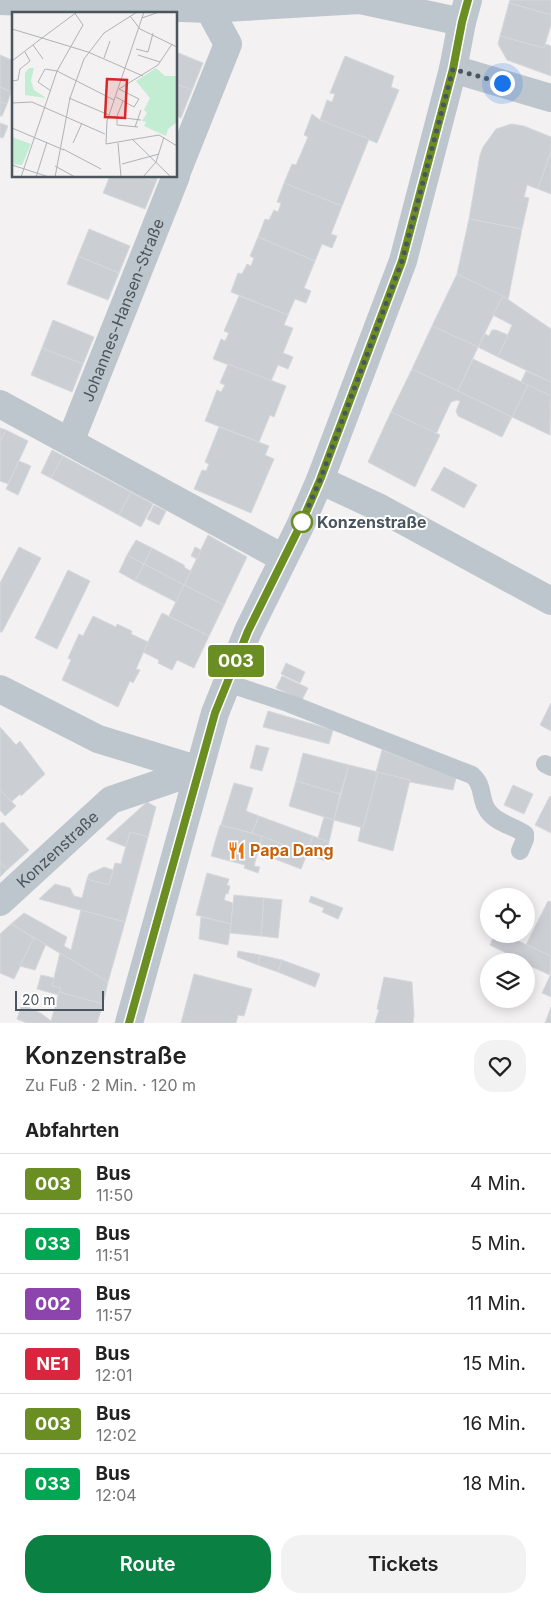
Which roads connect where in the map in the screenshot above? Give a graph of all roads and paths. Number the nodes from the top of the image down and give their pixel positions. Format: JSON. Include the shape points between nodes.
{"nodes":[{"id":1,"x":0,"y":1,"type":"edge"},
{"id":2,"x":206,"y":4,"type":"edge"},
{"id":3,"x":465,"y":11,"type":"edge"},
{"id":4,"x":453,"y":69,"type":"junction"},
{"id":5,"x":551,"y":98,"type":"edge"},
{"id":6,"x":178,"y":170,"type":"edge"},
{"id":7,"x":175,"y":178,"type":"edge"},
{"id":8,"x":0,"y":404,"type":"edge"},
{"id":9,"x":70,"y":442,"type":"junction"},
{"id":10,"x":320,"y":480,"type":"junction"},
{"id":11,"x":283,"y":558,"type":"junction"},
{"id":12,"x":551,"y":601,"type":"edge"},
{"id":13,"x":227,"y":683,"type":"junction"},
{"id":14,"x":0,"y":689,"type":"edge"},
{"id":15,"x":200,"y":770,"type":"junction"},
{"id":16,"x":520,"y":851,"type":"dead end"},
{"id":17,"x":0,"y":902,"type":"edge"},
{"id":18,"x":129,"y":1023,"type":"edge"}],
"edges":[{"from":1,"to":2,"type":"street"},
{"from":2,"to":3,"type":"street","via":[[360,0]]},
{"from":2,"to":6,"type":"street","name":"Johannes-Hansen-Straße","via":[[228,44]]},
{"from":3,"to":4,"type":"street"},
{"from":4,"to":5,"type":"street"},
{"from":4,"to":10,"type":"street","via":[[402,261]]},
{"from":7,"to":9,"type":"street","name":"Johannes-Hansen-Straße"},
{"from":8,"to":9,"type":"street"},
{"from":9,"to":11,"type":"street"},
{"from":10,"to":11,"type":"street"},
{"from":10,"to":12,"type":"street","via":[[380,508]]},
{"from":11,"to":13,"type":"street"},
{"from":13,"to":15,"type":"street","via":[[215,713]]},
{"from":13,"to":16,"type":"lane","via":[[288,703],[472,775],[479,781],[488,811],[525,834]]},
{"from":14,"to":15,"type":"street","via":[[98,739]]},
{"from":15,"to":17,"type":"street","name":"Konzenstraße","via":[[111,800]]},
{"from":15,"to":18,"type":"street"}]}
